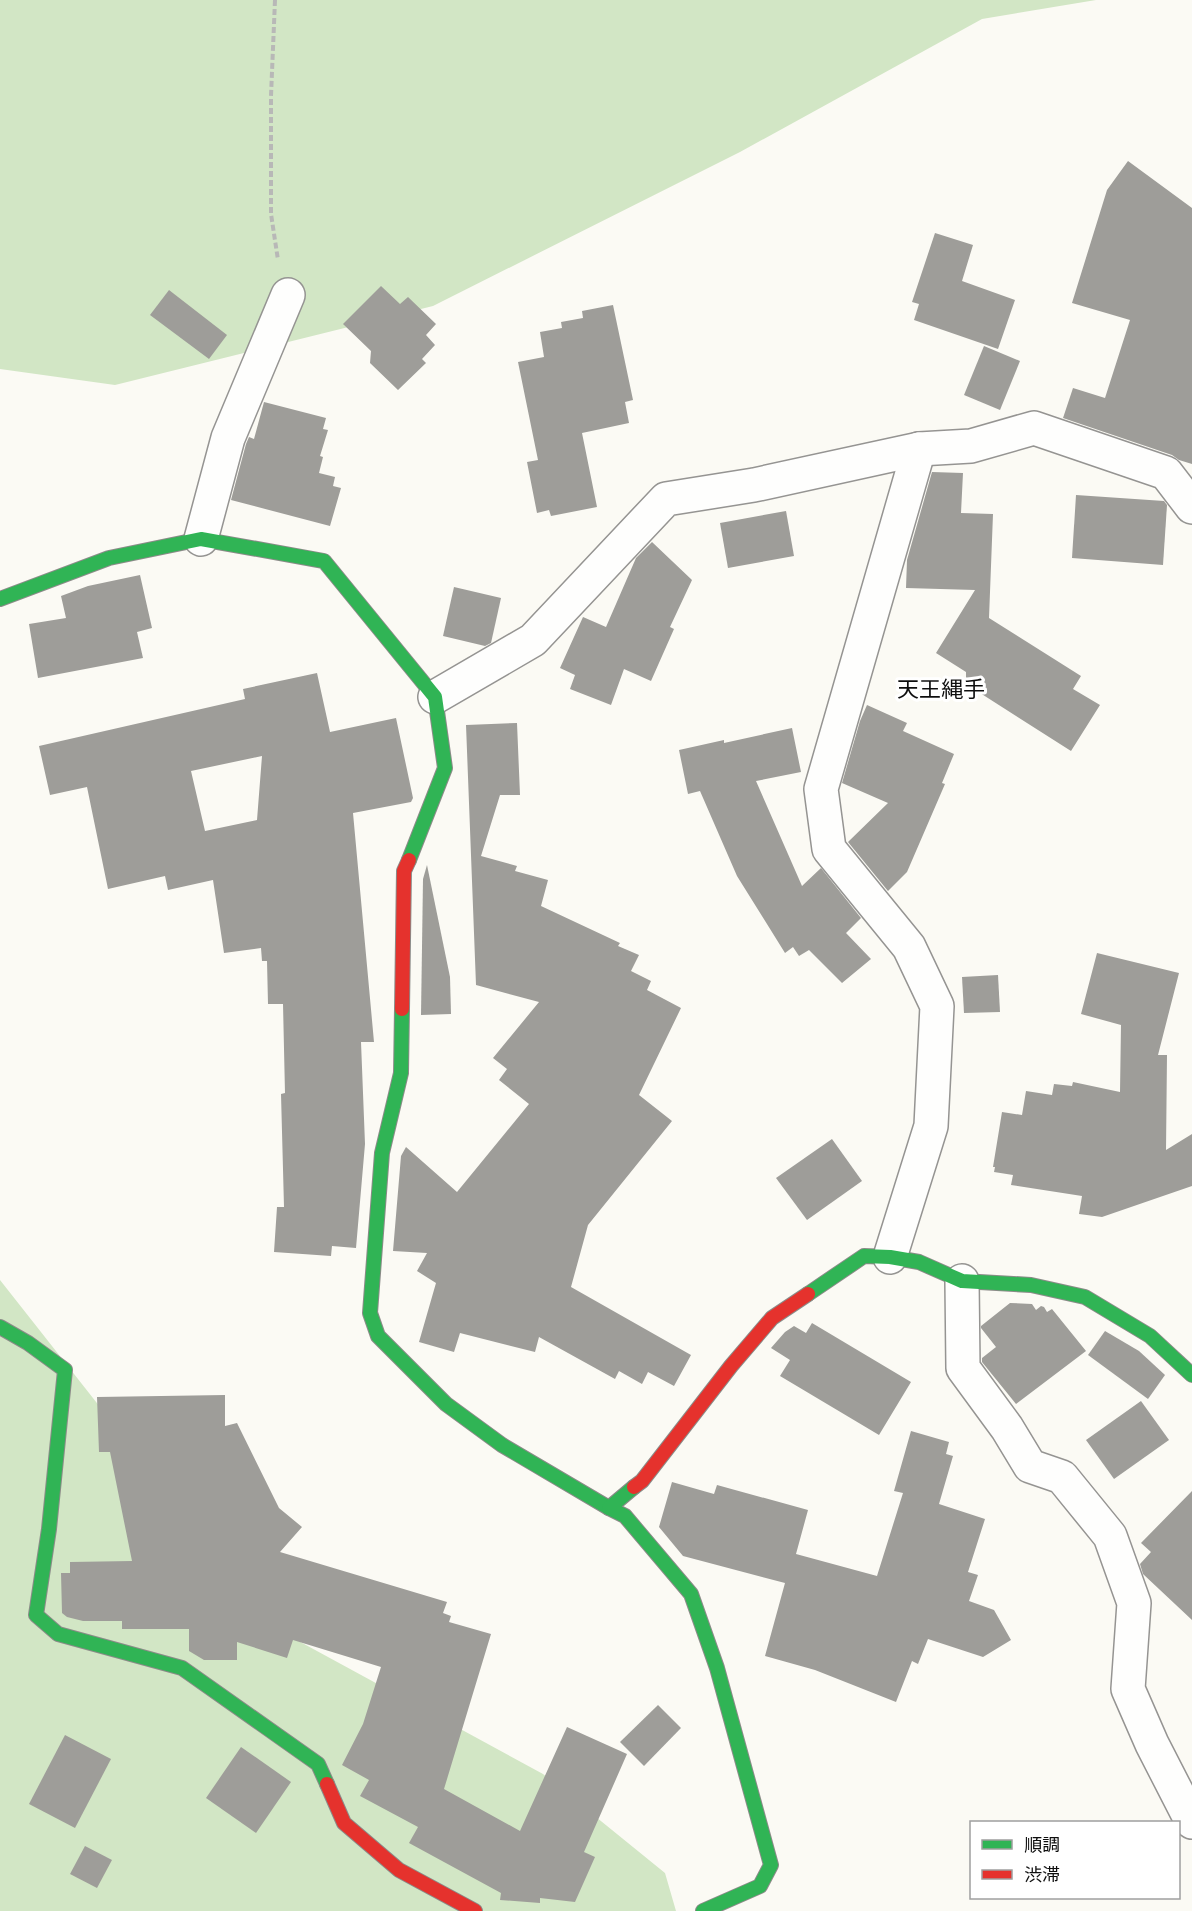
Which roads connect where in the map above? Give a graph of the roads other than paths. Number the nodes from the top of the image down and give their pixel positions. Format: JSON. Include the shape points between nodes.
{"nodes":[{"id":1,"x":288,"y":295,"type":"road end"},
{"id":2,"x":919,"y":449,"type":"junction"},
{"id":3,"x":1192,"y":507,"type":"edge"},
{"id":4,"x":201,"y":539,"type":"junction"},
{"id":5,"x":0,"y":599,"type":"edge"},
{"id":6,"x":435,"y":697,"type":"junction"},
{"id":7,"x":890,"y":1257,"type":"junction"},
{"id":8,"x":962,"y":1281,"type":"junction"},
{"id":9,"x":0,"y":1327,"type":"edge"},
{"id":10,"x":1192,"y":1375,"type":"edge"},
{"id":11,"x":609,"y":1508,"type":"junction"},
{"id":12,"x":1192,"y":1822,"type":"edge"},
{"id":13,"x":475,"y":1911,"type":"edge"},
{"id":14,"x":703,"y":1911,"type":"edge"}],
"edges":[{"from":1,"to":4,"type":"street","via":[[228,438]]},
{"from":2,"to":3,"type":"street","via":[[970,446],[1034,428],[1166,473]]},
{"from":2,"to":6,"type":"street","via":[[666,500],[533,640]]},
{"from":2,"to":7,"type":"street","via":[[820,789],[830,849],[909,947],[937,1006],[931,1126]]},
{"from":4,"to":5,"type":"street","via":[[109,558]]},
{"from":4,"to":6,"type":"street","via":[[324,561]]},
{"from":6,"to":11,"type":"street","via":[[445,768],[405,871],[401,1073],[382,1153],[370,1313],[378,1336],[446,1404],[502,1445]]},
{"from":7,"to":8,"type":"street","via":[[918,1262]]},
{"from":7,"to":11,"type":"street","via":[[864,1256],[772,1318],[642,1481]]},
{"from":8,"to":10,"type":"street","via":[[1031,1285],[1085,1297],[1150,1336]]},
{"from":8,"to":12,"type":"street","via":[[963,1368],[1030,1466],[1062,1476],[1110,1536],[1134,1603],[1128,1689]]},
{"from":9,"to":13,"type":"street","via":[[65,1370],[36,1615],[58,1634],[182,1668],[318,1764],[344,1823],[399,1870]]},
{"from":11,"to":14,"type":"street","via":[[625,1516],[691,1594],[717,1668],[771,1865],[760,1886]]}]}
